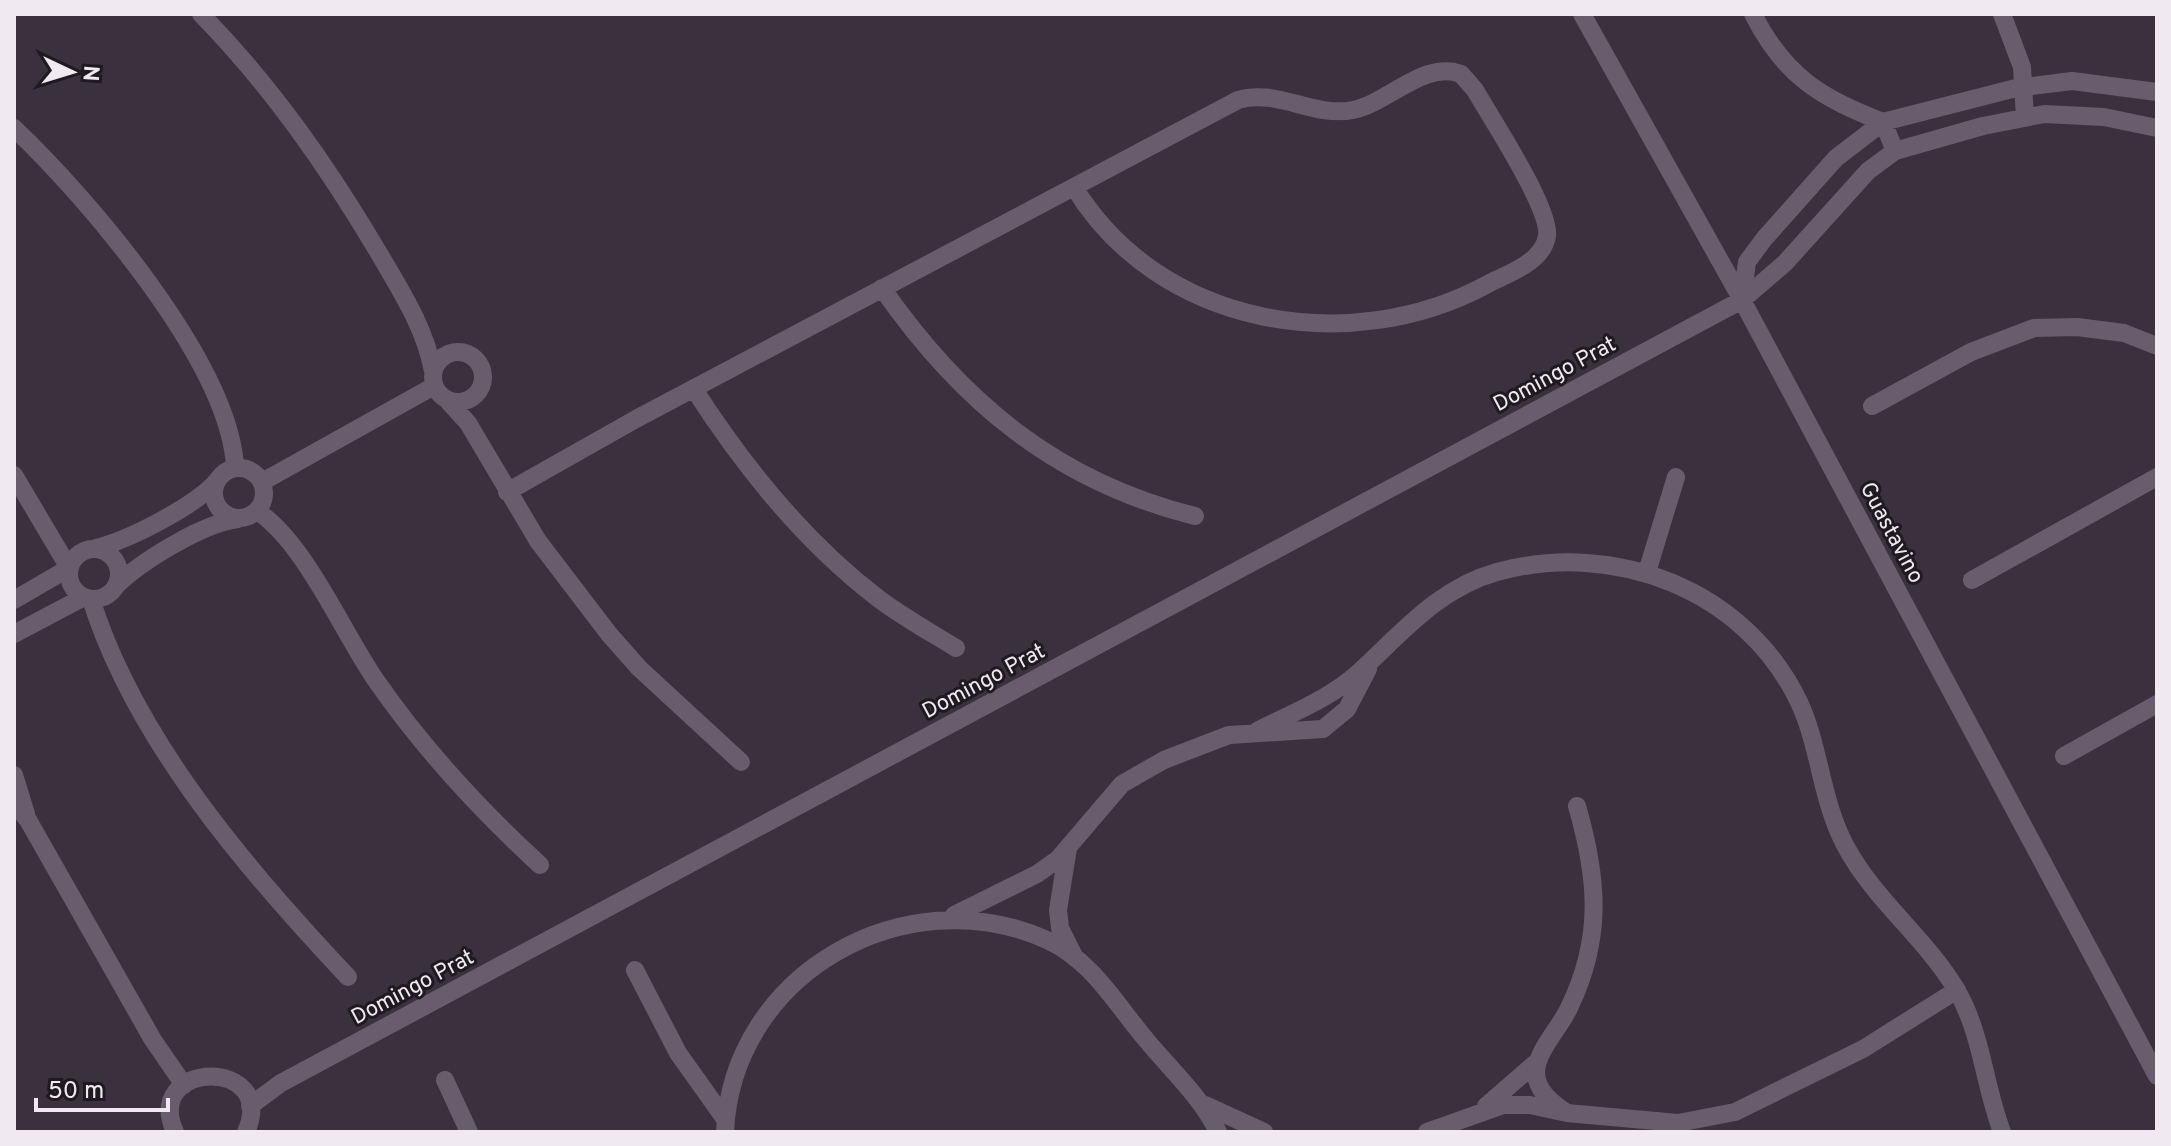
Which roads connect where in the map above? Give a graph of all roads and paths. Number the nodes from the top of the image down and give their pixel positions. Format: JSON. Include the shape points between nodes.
{"nodes":[{"id":1,"x":201,"y":14,"type":"edge"},
{"id":2,"x":1582,"y":14,"type":"edge"},
{"id":3,"x":1753,"y":14,"type":"edge"},
{"id":4,"x":2002,"y":14,"type":"edge"},
{"id":5,"x":2023,"y":87,"type":"junction"},
{"id":6,"x":2157,"y":92,"type":"edge"},
{"id":7,"x":2025,"y":118,"type":"junction"},
{"id":8,"x":1883,"y":122,"type":"junction"},
{"id":9,"x":14,"y":128,"type":"edge"},
{"id":10,"x":2157,"y":128,"type":"edge"},
{"id":11,"x":1895,"y":151,"type":"junction"},
{"id":12,"x":1074,"y":187,"type":"junction"},
{"id":13,"x":1764,"y":239,"type":"junction"},
{"id":14,"x":1785,"y":263,"type":"junction"},
{"id":15,"x":882,"y":288,"type":"junction"},
{"id":16,"x":1742,"y":300,"type":"junction"},
{"id":17,"x":420,"y":326,"type":"junction"},
{"id":18,"x":2155,"y":340,"type":"edge"},
{"id":19,"x":460,"y":352,"type":"junction"},
{"id":20,"x":433,"y":378,"type":"junction"},
{"id":21,"x":482,"y":383,"type":"junction"},
{"id":22,"x":694,"y":389,"type":"junction"},
{"id":23,"x":448,"y":401,"type":"junction"},
{"id":24,"x":1872,"y":406,"type":"dead end"},
{"id":25,"x":480,"y":442,"type":"junction"},
{"id":26,"x":235,"y":468,"type":"junction"},
{"id":27,"x":14,"y":475,"type":"edge"},
{"id":28,"x":1676,"y":477,"type":"dead end"},
{"id":29,"x":2157,"y":477,"type":"edge"},
{"id":30,"x":217,"y":481,"type":"junction"},
{"id":31,"x":262,"y":482,"type":"junction"},
{"id":32,"x":507,"y":492,"type":"junction"},
{"id":33,"x":257,"y":511,"type":"junction"},
{"id":34,"x":1195,"y":516,"type":"dead end"},
{"id":35,"x":238,"y":519,"type":"junction"},
{"id":36,"x":53,"y":539,"type":"junction"},
{"id":37,"x":92,"y":548,"type":"junction"},
{"id":38,"x":69,"y":568,"type":"junction"},
{"id":39,"x":1647,"y":572,"type":"junction"},
{"id":40,"x":1972,"y":580,"type":"dead end"},
{"id":41,"x":116,"y":586,"type":"junction"},
{"id":42,"x":88,"y":598,"type":"junction"},
{"id":43,"x":14,"y":600,"type":"edge"},
{"id":44,"x":14,"y":634,"type":"edge"},
{"id":45,"x":956,"y":648,"type":"dead end"},
{"id":46,"x":1377,"y":652,"type":"junction"},
{"id":47,"x":2157,"y":704,"type":"edge"},
{"id":48,"x":1257,"y":731,"type":"junction"},
{"id":49,"x":2064,"y":756,"type":"dead end"},
{"id":50,"x":741,"y":762,"type":"dead end"},
{"id":51,"x":14,"y":775,"type":"edge"},
{"id":52,"x":14,"y":803,"type":"edge"},
{"id":53,"x":1577,"y":806,"type":"dead end"},
{"id":54,"x":28,"y":820,"type":"junction"},
{"id":55,"x":1069,"y":846,"type":"junction"},
{"id":56,"x":540,"y":865,"type":"dead end"},
{"id":57,"x":1032,"y":877,"type":"junction"},
{"id":58,"x":1008,"y":891,"type":"junction"},
{"id":59,"x":1059,"y":896,"type":"junction"},
{"id":60,"x":940,"y":921,"type":"junction"},
{"id":61,"x":1059,"y":923,"type":"junction"},
{"id":62,"x":1007,"y":924,"type":"junction"},
{"id":63,"x":1035,"y":935,"type":"junction"},
{"id":64,"x":1075,"y":958,"type":"junction"},
{"id":65,"x":635,"y":970,"type":"dead end"},
{"id":66,"x":348,"y":977,"type":"dead end"},
{"id":67,"x":1957,"y":990,"type":"junction"},
{"id":68,"x":1538,"y":1061,"type":"junction"},
{"id":69,"x":692,"y":1073,"type":"junction"},
{"id":70,"x":2157,"y":1076,"type":"edge"},
{"id":71,"x":445,"y":1080,"type":"dead end"},
{"id":72,"x":731,"y":1080,"type":"junction"},
{"id":73,"x":184,"y":1085,"type":"junction"},
{"id":74,"x":1205,"y":1105,"type":"junction"},
{"id":75,"x":250,"y":1106,"type":"junction"},
{"id":76,"x":1481,"y":1111,"type":"junction"},
{"id":77,"x":1567,"y":1113,"type":"junction"},
{"id":78,"x":725,"y":1126,"type":"edge"},
{"id":79,"x":1239,"y":1128,"type":"edge"},
{"id":80,"x":175,"y":1132,"type":"edge"},
{"id":81,"x":246,"y":1132,"type":"edge"},
{"id":82,"x":469,"y":1132,"type":"edge"},
{"id":83,"x":1218,"y":1132,"type":"edge"},
{"id":84,"x":1264,"y":1132,"type":"edge"},
{"id":85,"x":1427,"y":1132,"type":"edge"},
{"id":86,"x":2002,"y":1132,"type":"edge"}],
"edges":[{"from":1,"to":17,"type":"street","via":[[305,137],[344,193]]},
{"from":2,"to":16,"type":"street","name":"Guastavino"},
{"from":3,"to":8,"type":"street","via":[[1798,78],[1818,94]]},
{"from":4,"to":5,"type":"street","via":[[2014,39]]},
{"from":5,"to":6,"type":"street","via":[[2072,81]]},
{"from":5,"to":7,"type":"street"},
{"from":5,"to":8,"type":"street"},
{"from":7,"to":10,"type":"street","via":[[2104,117]]},
{"from":7,"to":11,"type":"street"},
{"from":8,"to":11,"type":"street"},
{"from":8,"to":13,"type":"street","via":[[1836,158]]},
{"from":9,"to":26,"type":"street","via":[[106,226],[158,297],[229,425]]},
{"from":11,"to":14,"type":"street","name":"Domingo Prat","via":[[1868,171]]},
{"from":12,"to":12,"type":"street","via":[[1118,243],[1161,275],[1217,304],[1308,325],[1371,323],[1440,306],[1537,257],[1547,234],[1541,208],[1475,90],[1452,71],[1436,72],[1347,112],[1324,112],[1269,97],[1238,100]]},
{"from":12,"to":15,"type":"street"},
{"from":13,"to":14,"type":"street"},
{"from":13,"to":16,"type":"street","via":[[1747,262]]},
{"from":14,"to":16,"type":"street","name":"Domingo Prat"},
{"from":15,"to":22,"type":"street"},
{"from":15,"to":34,"type":"street","via":[[962,387],[1023,438],[1114,491]]},
{"from":16,"to":70,"type":"street","name":"Guastavino"},
{"from":16,"to":75,"type":"street","name":"Domingo Prat","via":[[281,1083]]},
{"from":17,"to":19,"type":"street","via":[[431,338]]},
{"from":17,"to":20,"type":"street"},
{"from":18,"to":24,"type":"street","via":[[2077,327],[2034,328],[1971,352]]},
{"from":19,"to":20,"type":"street","via":[[440,359]]},
{"from":19,"to":21,"type":"street","via":[[478,362]]},
{"from":20,"to":23,"type":"street"},
{"from":20,"to":31,"type":"street"},
{"from":21,"to":23,"type":"street","via":[[469,399]]},
{"from":21,"to":25,"type":"street","via":[[476,429]]},
{"from":22,"to":32,"type":"street"},
{"from":22,"to":45,"type":"street","via":[[754,474],[819,545],[879,599]]},
{"from":23,"to":25,"type":"street"},
{"from":25,"to":32,"type":"street"},
{"from":26,"to":30,"type":"street"},
{"from":26,"to":31,"type":"street","via":[[250,470]]},
{"from":27,"to":36,"type":"street"},
{"from":28,"to":39,"type":"street"},
{"from":29,"to":40,"type":"street"},
{"from":30,"to":35,"type":"street","via":[[214,495],[219,508]]},
{"from":30,"to":37,"type":"street","via":[[194,500],[116,542]]},
{"from":31,"to":33,"type":"street","via":[[264,497]]},
{"from":32,"to":50,"type":"street","via":[[609,634]]},
{"from":33,"to":35,"type":"street"},
{"from":33,"to":56,"type":"street","via":[[290,538],[376,680],[424,742]]},
{"from":35,"to":41,"type":"street","via":[[219,523],[137,568]]},
{"from":36,"to":37,"type":"street"},
{"from":36,"to":38,"type":"street"},
{"from":37,"to":38,"type":"street","via":[[76,555]]},
{"from":37,"to":41,"type":"street","via":[[109,553],[117,565]]},
{"from":38,"to":42,"type":"street","via":[[70,582]]},
{"from":38,"to":43,"type":"street"},
{"from":39,"to":46,"type":"street","via":[[1561,561],[1495,572],[1452,591]]},
{"from":39,"to":67,"type":"street","via":[[1698,593],[1741,625],[1774,662],[1800,705],[1844,843],[1877,893]]},
{"from":41,"to":42,"type":"street","via":[[106,596]]},
{"from":42,"to":44,"type":"street"},
{"from":42,"to":66,"type":"street","via":[[117,666],[176,764],[273,896]]},
{"from":46,"to":48,"type":"street","via":[[1356,675]]},
{"from":46,"to":48,"type":"street","via":[[1337,719],[1313,732]]},
{"from":47,"to":49,"type":"street"},
{"from":48,"to":55,"type":"street","via":[[1191,747],[1122,784]]},
{"from":51,"to":54,"type":"street"},
{"from":52,"to":54,"type":"street"},
{"from":53,"to":68,"type":"street","via":[[1595,879],[1591,941],[1569,1008]]},
{"from":54,"to":73,"type":"street"},
{"from":55,"to":57,"type":"street"},
{"from":55,"to":59,"type":"street"},
{"from":57,"to":58,"type":"street"},
{"from":57,"to":59,"type":"street","via":[[1052,886]]},
{"from":58,"to":60,"type":"street"},
{"from":58,"to":62,"type":"street","via":[[1003,909]]},
{"from":59,"to":61,"type":"street"},
{"from":60,"to":62,"type":"street","via":[[971,918]]},
{"from":60,"to":72,"type":"street","via":[[888,930],[808,968],[754,1029]]},
{"from":61,"to":63,"type":"street","via":[[1049,933]]},
{"from":61,"to":64,"type":"street"},
{"from":62,"to":63,"type":"street"},
{"from":63,"to":64,"type":"street"},
{"from":64,"to":74,"type":"street","via":[[1117,999],[1145,1039]]},
{"from":65,"to":69,"type":"street"},
{"from":67,"to":77,"type":"street","via":[[1863,1049],[1735,1112],[1678,1123]]},
{"from":67,"to":86,"type":"street","via":[[1973,1023]]},
{"from":68,"to":76,"type":"street"},
{"from":68,"to":77,"type":"street","via":[[1541,1089]]},
{"from":69,"to":72,"type":"street"},
{"from":69,"to":78,"type":"street"},
{"from":71,"to":82,"type":"street"},
{"from":72,"to":78,"type":"street"},
{"from":73,"to":75,"type":"street","via":[[205,1075],[229,1078]]},
{"from":73,"to":80,"type":"street","via":[[172,1104]]},
{"from":74,"to":79,"type":"street"},
{"from":74,"to":83,"type":"street"},
{"from":75,"to":81,"type":"street"},
{"from":76,"to":77,"type":"street","via":[[1530,1105]]},
{"from":76,"to":85,"type":"street"},
{"from":79,"to":84,"type":"street"}]}
